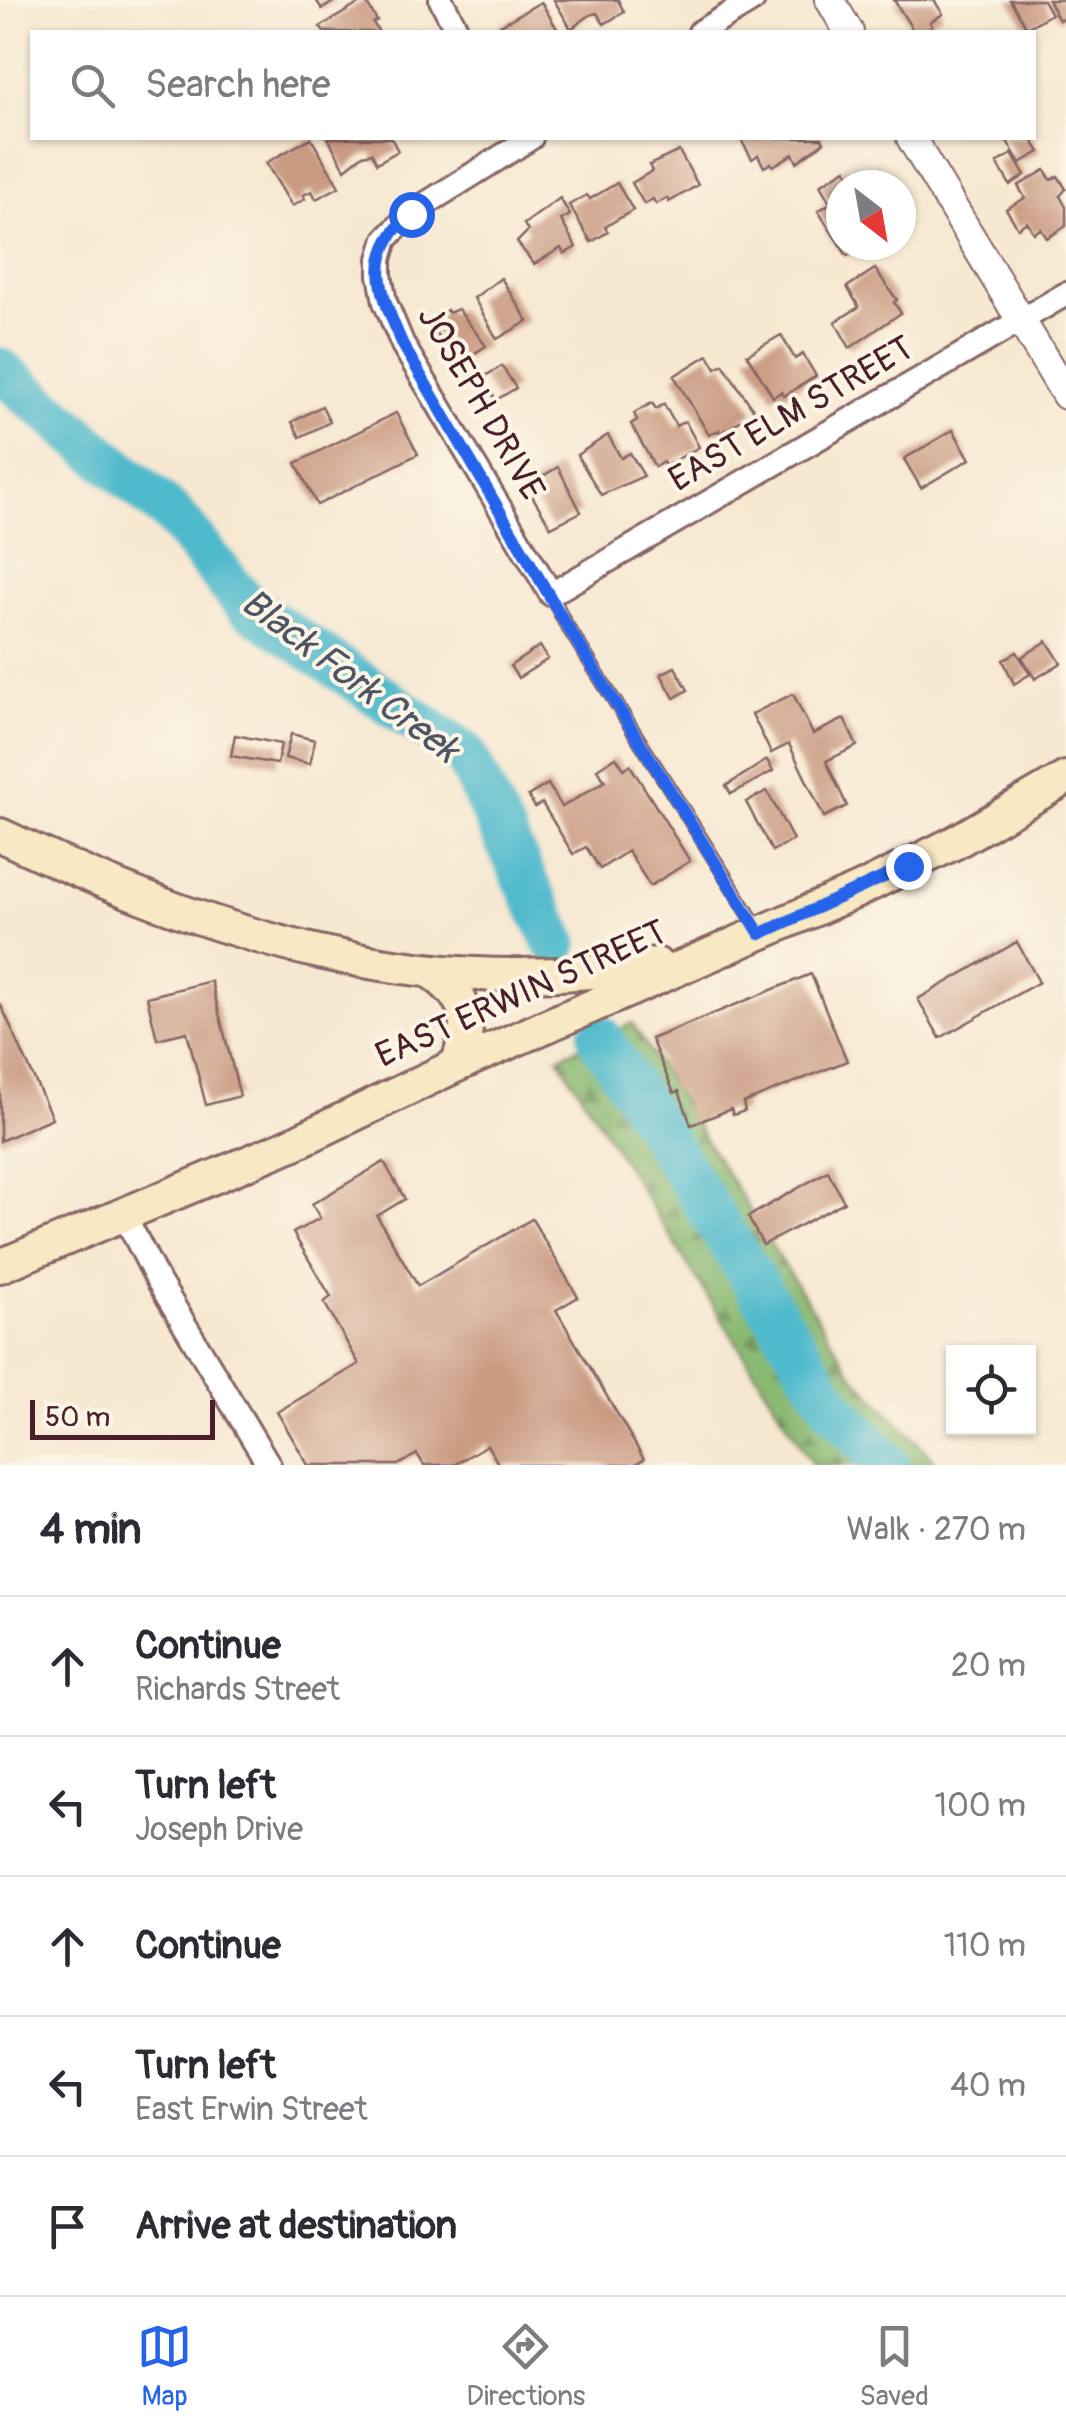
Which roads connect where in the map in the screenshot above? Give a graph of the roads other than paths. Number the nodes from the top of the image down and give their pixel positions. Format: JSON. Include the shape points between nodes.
{"nodes":[{"id":1,"x":441,"y":0,"type":"edge"},
{"id":2,"x":753,"y":0,"type":"edge"},
{"id":3,"x":830,"y":0,"type":"edge"},
{"id":4,"x":457,"y":30,"type":"edge"},
{"id":5,"x":703,"y":30,"type":"edge"},
{"id":6,"x":848,"y":30,"type":"edge"},
{"id":7,"x":523,"y":140,"type":"edge"},
{"id":8,"x":912,"y":140,"type":"edge"},
{"id":9,"x":1066,"y":294,"type":"edge"},
{"id":10,"x":1021,"y":322,"type":"junction"},
{"id":11,"x":1066,"y":395,"type":"edge"},
{"id":12,"x":551,"y":594,"type":"junction"},
{"id":13,"x":1066,"y":778,"type":"edge"},
{"id":14,"x":0,"y":836,"type":"edge"},
{"id":15,"x":760,"y":934,"type":"junction"},
{"id":16,"x":705,"y":956,"type":"junction"},
{"id":17,"x":430,"y":971,"type":"junction"},
{"id":18,"x":457,"y":1065,"type":"junction"},
{"id":19,"x":124,"y":1214,"type":"junction"},
{"id":20,"x":0,"y":1266,"type":"edge"},
{"id":21,"x":269,"y":1465,"type":"edge"}],
"edges":[{"from":1,"to":4,"type":"street"},
{"from":2,"to":5,"type":"street"},
{"from":3,"to":6,"type":"street"},
{"from":7,"to":12,"type":"street","name":"JOSEPH DRIVE","via":[[411,214],[386,239],[380,274],[403,345]]},
{"from":8,"to":10,"type":"street"},
{"from":9,"to":10,"type":"street","name":"EAST ELM STREET"},
{"from":10,"to":11,"type":"street"},
{"from":10,"to":12,"type":"street","name":"EAST ELM STREET"},
{"from":12,"to":15,"type":"lane"},
{"from":13,"to":15,"type":"main road","name":"EAST ERWIN STREET","via":[[954,843]]},
{"from":14,"to":17,"type":"main road","via":[[235,931],[326,955]]},
{"from":15,"to":16,"type":"main road","name":"EAST ERWIN STREET"},
{"from":16,"to":17,"type":"main road","via":[[596,974]]},
{"from":16,"to":18,"type":"main road","name":"EAST ERWIN STREET"},
{"from":17,"to":18,"type":"main road","via":[[465,1009],[466,1040]]},
{"from":18,"to":19,"type":"main road","name":"EAST ERWIN STREET"},
{"from":19,"to":20,"type":"main road","name":"EAST ERWIN STREET"},
{"from":19,"to":21,"type":"street"}]}
